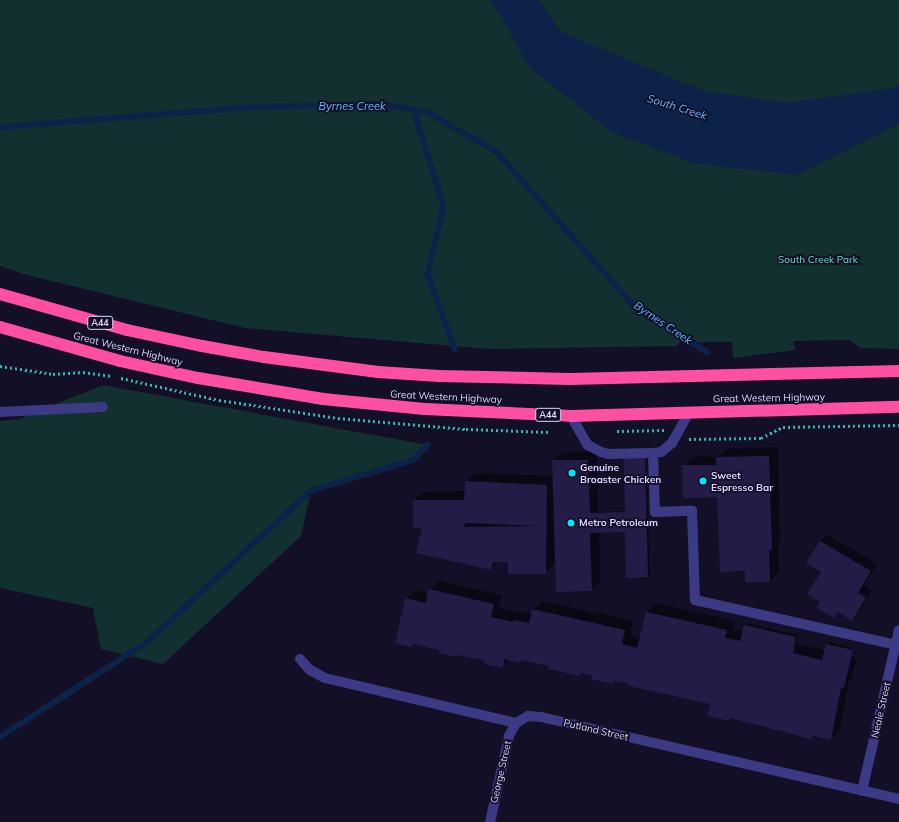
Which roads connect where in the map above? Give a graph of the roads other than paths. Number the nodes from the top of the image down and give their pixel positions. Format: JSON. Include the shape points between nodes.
{"nodes":[{"id":1,"x":0,"y":294,"type":"edge"},
{"id":2,"x":0,"y":327,"type":"edge"},
{"id":3,"x":899,"y":370,"type":"edge"},
{"id":4,"x":104,"y":407,"type":"dead end"},
{"id":5,"x":899,"y":407,"type":"edge"},
{"id":6,"x":0,"y":412,"type":"edge"},
{"id":7,"x":689,"y":412,"type":"junction"},
{"id":8,"x":571,"y":416,"type":"junction"},
{"id":9,"x":653,"y":453,"type":"junction"},
{"id":10,"x":899,"y":630,"type":"edge"},
{"id":11,"x":896,"y":645,"type":"junction"},
{"id":12,"x":300,"y":659,"type":"dead end"},
{"id":13,"x":516,"y":723,"type":"junction"},
{"id":14,"x":862,"y":791,"type":"junction"},
{"id":15,"x":899,"y":799,"type":"edge"},
{"id":16,"x":490,"y":822,"type":"edge"}],
"edges":[{"from":1,"to":3,"type":"highway","name":"Great Western Highway","number":"A44","via":[[127,330],[202,346],[378,372],[570,379]]},
{"from":2,"to":8,"type":"highway","name":"Great Western Highway","number":"A44","via":[[170,372],[322,398],[426,409]]},
{"from":4,"to":6,"type":"street"},
{"from":5,"to":7,"type":"highway","name":"Great Western Highway","number":"A44"},
{"from":7,"to":8,"type":"highway","name":"Great Western Highway","number":"A44"},
{"from":7,"to":9,"type":"street","via":[[672,443],[661,452]]},
{"from":8,"to":9,"type":"street","via":[[588,444],[601,452]]},
{"from":9,"to":11,"type":"street","via":[[655,512],[692,512],[695,600]]},
{"from":10,"to":11,"type":"street","name":"Neale Street"},
{"from":11,"to":14,"type":"street","name":"Neale Street"},
{"from":12,"to":13,"type":"street","via":[[314,673],[325,678]]},
{"from":13,"to":14,"type":"street","name":"Putland Street","via":[[528,716],[541,717]]},
{"from":13,"to":16,"type":"street","name":"George Street","via":[[509,736]]},
{"from":14,"to":15,"type":"street","name":"Putland Street"}]}
